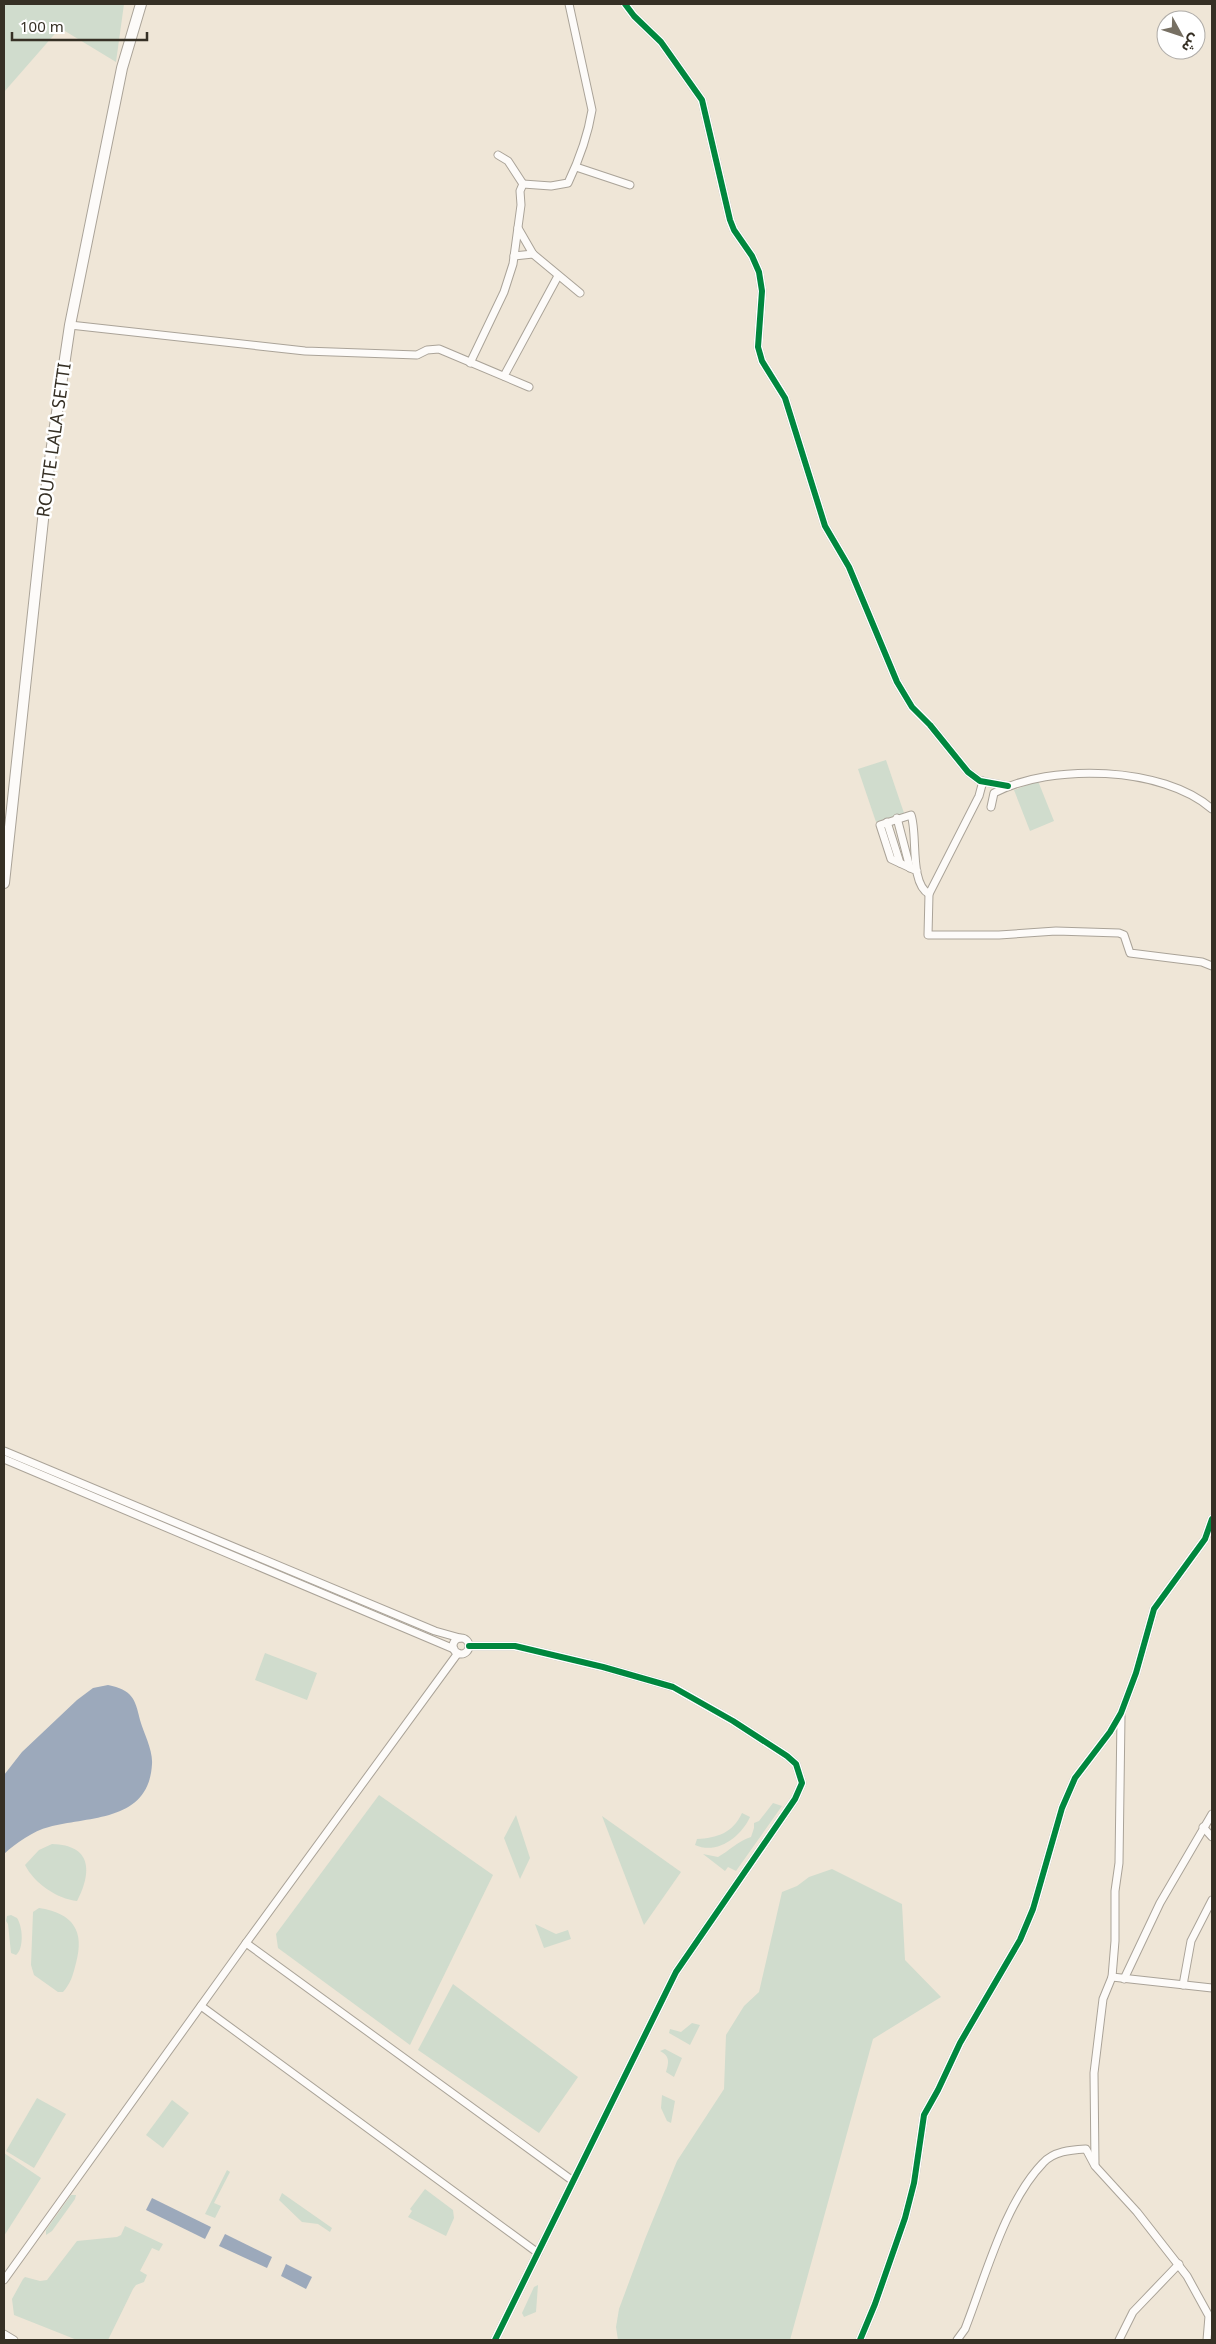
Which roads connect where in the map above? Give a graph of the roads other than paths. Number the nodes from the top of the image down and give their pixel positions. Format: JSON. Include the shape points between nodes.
{"nodes":[{"id":1,"x":141,"y":4,"type":"edge"},
{"id":2,"x":570,"y":4,"type":"edge"},
{"id":3,"x":625,"y":4,"type":"edge"},
{"id":4,"x":498,"y":155,"type":"dead end"},
{"id":5,"x":576,"y":166,"type":"junction"},
{"id":6,"x":523,"y":184,"type":"junction"},
{"id":7,"x":630,"y":186,"type":"dead end"},
{"id":8,"x":517,"y":228,"type":"junction"},
{"id":9,"x":533,"y":254,"type":"junction"},
{"id":10,"x":514,"y":256,"type":"junction"},
{"id":11,"x":558,"y":276,"type":"junction"},
{"id":12,"x":580,"y":293,"type":"dead end"},
{"id":13,"x":70,"y":325,"type":"junction"},
{"id":14,"x":470,"y":362,"type":"junction"},
{"id":15,"x":504,"y":376,"type":"junction"},
{"id":16,"x":529,"y":387,"type":"dead end"},
{"id":17,"x":983,"y":781,"type":"junction"},
{"id":18,"x":1008,"y":786,"type":"junction"},
{"id":19,"x":991,"y":807,"type":"dead end"},
{"id":20,"x":1212,"y":809,"type":"edge"},
{"id":21,"x":897,"y":818,"type":"junction"},
{"id":22,"x":914,"y":869,"type":"junction"},
{"id":23,"x":4,"y":883,"type":"edge"},
{"id":24,"x":930,"y":894,"type":"junction"},
{"id":25,"x":1212,"y":966,"type":"edge"},
{"id":26,"x":4,"y":1451,"type":"edge"},
{"id":27,"x":4,"y":1459,"type":"edge"},
{"id":28,"x":1212,"y":1519,"type":"edge"},
{"id":29,"x":460,"y":1638,"type":"junction"},
{"id":30,"x":469,"y":1646,"type":"junction"},
{"id":31,"x":456,"y":1651,"type":"junction"},
{"id":32,"x":1121,"y":1713,"type":"junction"},
{"id":33,"x":1212,"y":1814,"type":"edge"},
{"id":34,"x":1203,"y":1827,"type":"junction"},
{"id":35,"x":1212,"y":1837,"type":"edge"},
{"id":36,"x":1212,"y":1900,"type":"edge"},
{"id":37,"x":246,"y":1943,"type":"junction"},
{"id":38,"x":1112,"y":1977,"type":"junction"},
{"id":39,"x":1124,"y":1979,"type":"junction"},
{"id":40,"x":1183,"y":1985,"type":"junction"},
{"id":41,"x":1212,"y":1988,"type":"edge"},
{"id":42,"x":201,"y":2006,"type":"junction"},
{"id":43,"x":1095,"y":2166,"type":"junction"},
{"id":44,"x":573,"y":2181,"type":"junction"},
{"id":45,"x":538,"y":2253,"type":"junction"},
{"id":46,"x":1179,"y":2264,"type":"junction"},
{"id":47,"x":4,"y":2280,"type":"edge"},
{"id":48,"x":1211,"y":2316,"type":"edge"},
{"id":49,"x":4,"y":2334,"type":"edge"},
{"id":50,"x":14,"y":2340,"type":"edge"},
{"id":51,"x":495,"y":2340,"type":"edge"},
{"id":52,"x":860,"y":2340,"type":"edge"},
{"id":53,"x":957,"y":2340,"type":"edge"},
{"id":54,"x":1119,"y":2340,"type":"edge"},
{"id":55,"x":1207,"y":2340,"type":"edge"}],
"edges":[{"from":1,"to":13,"type":"main road","name":"ROUTE LALA SETTI","via":[[122,68]]},
{"from":2,"to":5,"type":"street","via":[[592,110]]},
{"from":3,"to":17,"type":"street","via":[[661,42],[702,100],[730,220],[759,272],[762,290],[758,347],[762,361],[784,398],[825,526],[849,567],[897,682],[912,707],[968,772]]},
{"from":4,"to":6,"type":"street","via":[[508,161]]},
{"from":5,"to":6,"type":"street","via":[[568,183],[551,186]]},
{"from":5,"to":7,"type":"street"},
{"from":6,"to":8,"type":"street"},
{"from":8,"to":9,"type":"street"},
{"from":8,"to":10,"type":"street"},
{"from":9,"to":10,"type":"street"},
{"from":9,"to":11,"type":"street"},
{"from":10,"to":14,"type":"street","via":[[504,292]]},
{"from":11,"to":12,"type":"street"},
{"from":11,"to":15,"type":"street"},
{"from":13,"to":14,"type":"street","via":[[305,351],[417,355],[427,350],[439,350]]},
{"from":13,"to":23,"type":"main road","name":"ROUTE LALA SETTI","via":[[48,473]]},
{"from":14,"to":15,"type":"street"},
{"from":15,"to":16,"type":"street"},
{"from":17,"to":18,"type":"street"},
{"from":17,"to":24,"type":"street","via":[[979,796]]},
{"from":18,"to":19,"type":"street","via":[[994,793]]},
{"from":18,"to":20,"type":"street","via":[[1055,775],[1136,777],[1173,786],[1200,798]]},
{"from":21,"to":22,"type":"street"},
{"from":21,"to":22,"type":"street","via":[[908,814],[912,817]]},
{"from":21,"to":22,"type":"street","via":[[887,822],[900,863]]},
{"from":22,"to":24,"type":"street"},
{"from":24,"to":25,"type":"street","via":[[928,935],[1056,931],[1120,933],[1124,935],[1130,953]]},
{"from":26,"to":29,"type":"street","via":[[435,1631]]},
{"from":27,"to":31,"type":"street"},
{"from":28,"to":32,"type":"street","via":[[1205,1539],[1154,1609]]},
{"from":29,"to":30,"type":"street","via":[[467,1640]]},
{"from":29,"to":31,"type":"street","via":[[454,1642]]},
{"from":30,"to":31,"type":"street","via":[[466,1652]]},
{"from":30,"to":44,"type":"street","via":[[515,1646],[673,1687],[787,1756],[796,1764],[802,1784],[795,1799],[676,1972]]},
{"from":31,"to":37,"type":"street"},
{"from":32,"to":38,"type":"street","via":[[1119,1863]]},
{"from":32,"to":52,"type":"street","via":[[1076,1778],[1062,1808],[1033,1909],[1020,1940],[960,2043],[924,2115],[914,2183],[905,2218]]},
{"from":33,"to":34,"type":"street"},
{"from":34,"to":35,"type":"street"},
{"from":34,"to":39,"type":"street","via":[[1160,1903]]},
{"from":36,"to":40,"type":"street","via":[[1191,1942]]},
{"from":37,"to":42,"type":"street"},
{"from":37,"to":44,"type":"street"},
{"from":38,"to":39,"type":"street"},
{"from":38,"to":43,"type":"street","via":[[1103,1999],[1094,2073]]},
{"from":39,"to":40,"type":"street"},
{"from":40,"to":41,"type":"street"},
{"from":42,"to":45,"type":"street"},
{"from":42,"to":47,"type":"street"},
{"from":43,"to":46,"type":"street"},
{"from":43,"to":53,"type":"street","via":[[1086,2149],[1064,2151],[1044,2162],[1022,2191],[999,2239],[965,2329]]},
{"from":44,"to":45,"type":"street"},
{"from":45,"to":51,"type":"street"},
{"from":46,"to":48,"type":"street"},
{"from":46,"to":54,"type":"street","via":[[1133,2312]]},
{"from":48,"to":55,"type":"street"},
{"from":49,"to":50,"type":"street"}]}
